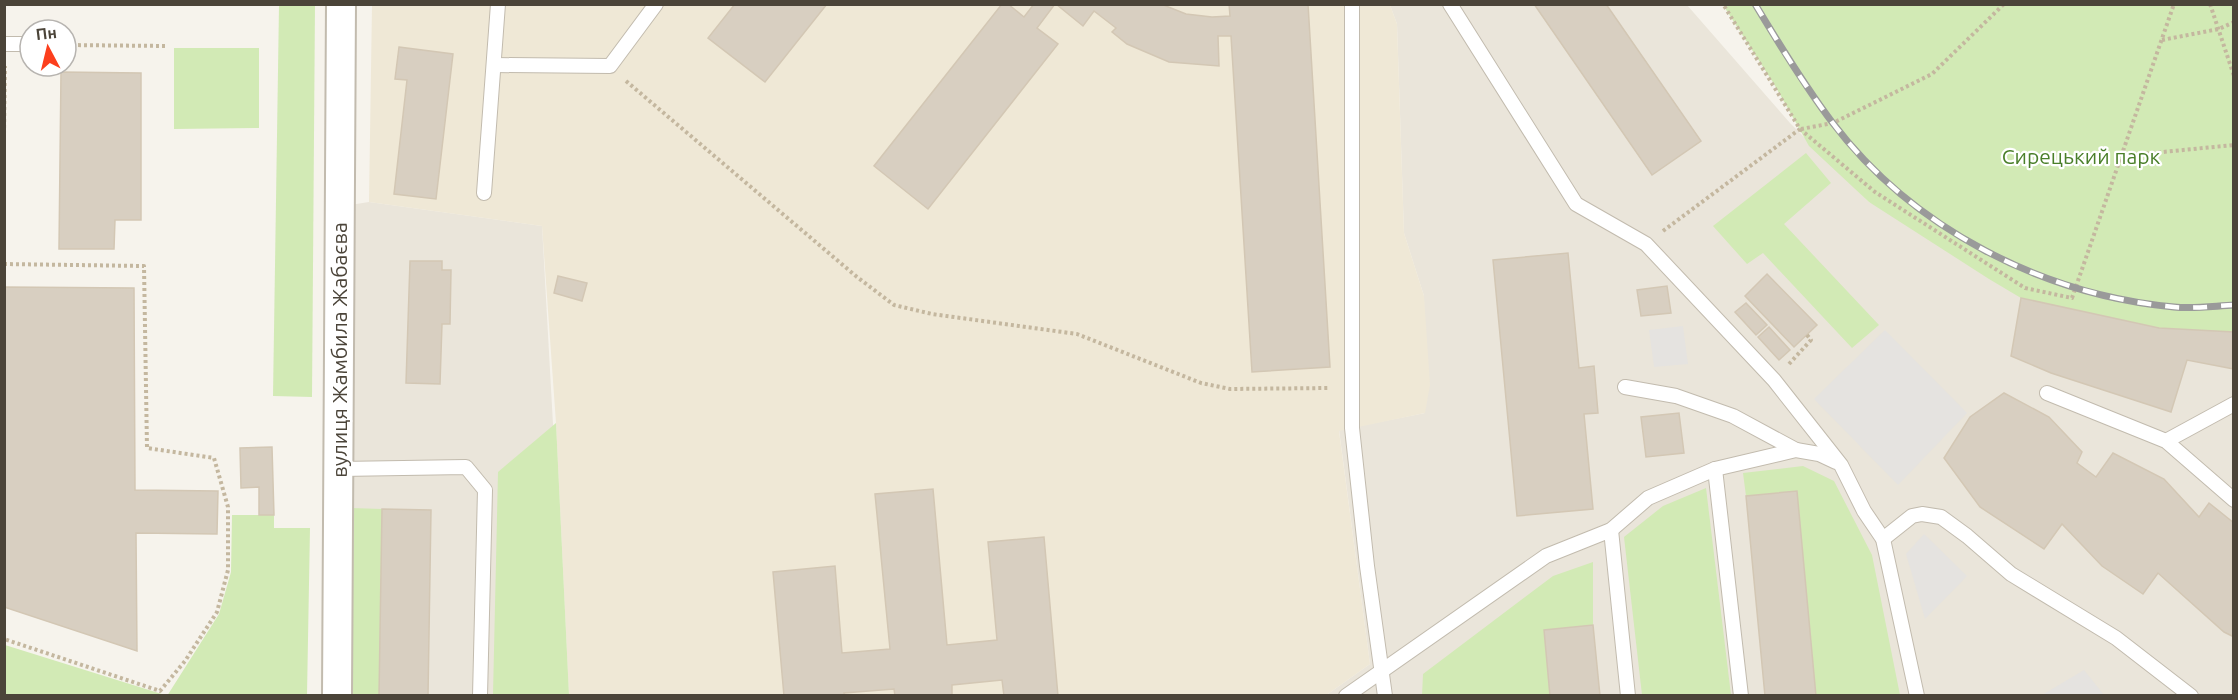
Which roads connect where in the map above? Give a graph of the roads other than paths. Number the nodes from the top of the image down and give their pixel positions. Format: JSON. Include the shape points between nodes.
{"nodes":[{"id":1,"x":341,"y":4,"type":"edge"},
{"id":2,"x":498,"y":4,"type":"edge"},
{"id":3,"x":656,"y":4,"type":"edge"},
{"id":4,"x":1352,"y":4,"type":"edge"},
{"id":5,"x":1450,"y":4,"type":"edge"},
{"id":6,"x":494,"y":65,"type":"junction"},
{"id":7,"x":484,"y":193,"type":"dead end"},
{"id":8,"x":1625,"y":387,"type":"dead end"},
{"id":9,"x":2047,"y":393,"type":"dead end"},
{"id":10,"x":2234,"y":404,"type":"edge"},
{"id":11,"x":2166,"y":441,"type":"junction"},
{"id":12,"x":1796,"y":450,"type":"junction"},
{"id":13,"x":1841,"y":465,"type":"junction"},
{"id":14,"x":340,"y":469,"type":"junction"},
{"id":15,"x":1715,"y":469,"type":"junction"},
{"id":16,"x":2234,"y":500,"type":"edge"},
{"id":17,"x":1611,"y":530,"type":"junction"},
{"id":18,"x":1883,"y":539,"type":"junction"},
{"id":19,"x":1382,"y":672,"type":"junction"},
{"id":20,"x":337,"y":696,"type":"edge"},
{"id":21,"x":480,"y":696,"type":"edge"},
{"id":22,"x":1346,"y":696,"type":"edge"},
{"id":23,"x":1385,"y":696,"type":"edge"},
{"id":24,"x":1628,"y":696,"type":"edge"},
{"id":25,"x":1741,"y":696,"type":"edge"},
{"id":26,"x":1917,"y":696,"type":"edge"},
{"id":27,"x":2191,"y":696,"type":"edge"}],
"edges":[{"from":1,"to":14,"type":"street","name":"вулиця Жамбила Жабаєва"},
{"from":2,"to":6,"type":"lane"},
{"from":3,"to":6,"type":"lane","via":[[609,66]]},
{"from":4,"to":19,"type":"lane","via":[[1352,428]]},
{"from":5,"to":13,"type":"lane","via":[[1576,204],[1646,243],[1774,380]]},
{"from":6,"to":7,"type":"lane"},
{"from":8,"to":12,"type":"lane","via":[[1676,396],[1732,416]]},
{"from":9,"to":11,"type":"lane"},
{"from":10,"to":11,"type":"lane"},
{"from":11,"to":16,"type":"lane"},
{"from":12,"to":13,"type":"lane","via":[[1819,454]]},
{"from":12,"to":15,"type":"lane"},
{"from":13,"to":18,"type":"lane"},
{"from":14,"to":20,"type":"street","name":"вулиця Жамбила Жабаєва"},
{"from":14,"to":21,"type":"lane","via":[[466,467],[485,490]]},
{"from":15,"to":17,"type":"lane","via":[[1648,498]]},
{"from":15,"to":25,"type":"lane"},
{"from":17,"to":19,"type":"lane","via":[[1546,556]]},
{"from":17,"to":24,"type":"lane"},
{"from":18,"to":26,"type":"lane"},
{"from":18,"to":27,"type":"lane","via":[[1912,516],[1941,517],[2012,574],[2116,638]]},
{"from":19,"to":22,"type":"lane"},
{"from":19,"to":23,"type":"lane"}]}
